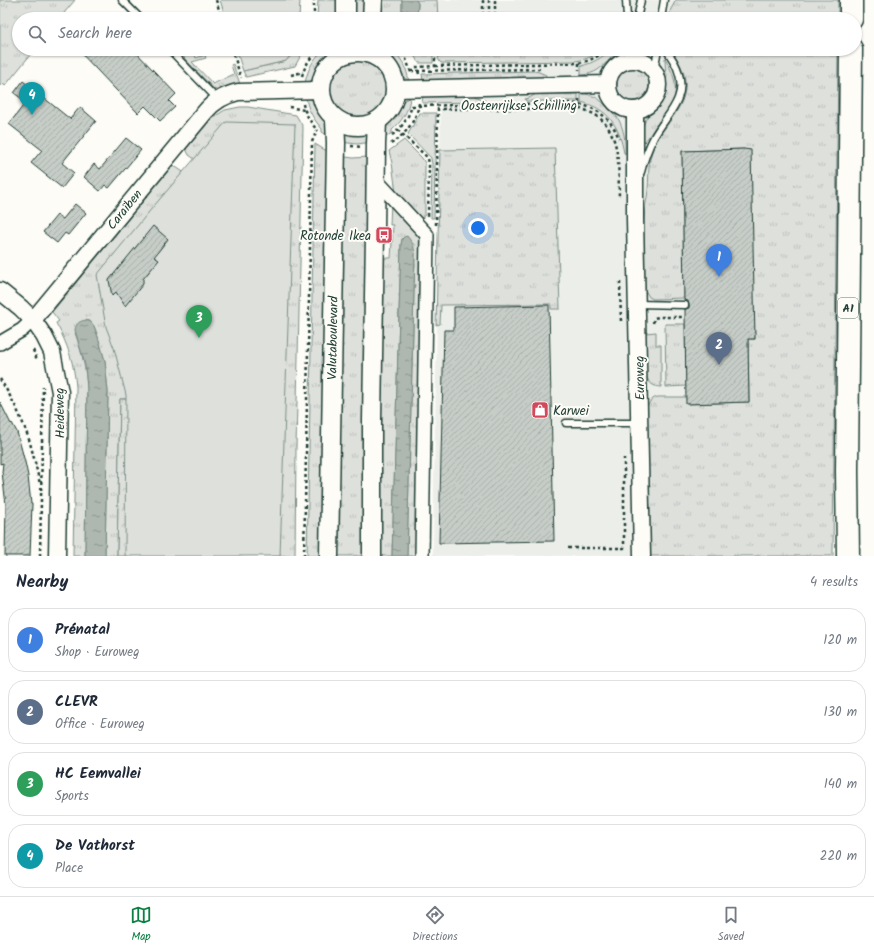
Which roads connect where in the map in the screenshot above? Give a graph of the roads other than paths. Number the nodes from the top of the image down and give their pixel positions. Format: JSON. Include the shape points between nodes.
{"nodes":[{"id":1,"x":122,"y":0,"type":"edge"},
{"id":2,"x":346,"y":0,"type":"edge"},
{"id":3,"x":373,"y":0,"type":"edge"},
{"id":4,"x":626,"y":0,"type":"edge"},
{"id":5,"x":641,"y":0,"type":"edge"},
{"id":6,"x":663,"y":0,"type":"edge"},
{"id":7,"x":851,"y":0,"type":"edge"},
{"id":8,"x":134,"y":12,"type":"edge"},
{"id":9,"x":346,"y":12,"type":"edge"},
{"id":10,"x":372,"y":12,"type":"edge"},
{"id":11,"x":627,"y":12,"type":"edge"},
{"id":12,"x":638,"y":12,"type":"edge"},
{"id":13,"x":662,"y":12,"type":"edge"},
{"id":14,"x":851,"y":12,"type":"edge"},
{"id":15,"x":176,"y":56,"type":"edge"},
{"id":16,"x":339,"y":56,"type":"edge"},
{"id":17,"x":377,"y":56,"type":"edge"},
{"id":18,"x":632,"y":56,"type":"edge"},
{"id":19,"x":635,"y":56,"type":"edge"},
{"id":20,"x":657,"y":56,"type":"edge"},
{"id":21,"x":670,"y":56,"type":"edge"},
{"id":22,"x":851,"y":56,"type":"edge"},
{"id":23,"x":654,"y":71,"type":"junction"},
{"id":24,"x":608,"y":84,"type":"junction"},
{"id":25,"x":395,"y":89,"type":"junction"},
{"id":26,"x":320,"y":90,"type":"junction"},
{"id":27,"x":218,"y":100,"type":"junction"},
{"id":28,"x":635,"y":110,"type":"junction"},
{"id":29,"x":335,"y":120,"type":"junction"},
{"id":30,"x":377,"y":122,"type":"junction"},
{"id":31,"x":376,"y":180,"type":"junction"},
{"id":32,"x":635,"y":201,"type":"junction"},
{"id":33,"x":0,"y":291,"type":"edge"},
{"id":34,"x":637,"y":304,"type":"junction"},
{"id":35,"x":684,"y":305,"type":"dead end"},
{"id":36,"x":27,"y":325,"type":"junction"},
{"id":37,"x":0,"y":343,"type":"edge"},
{"id":38,"x":566,"y":423,"type":"dead end"},
{"id":39,"x":640,"y":423,"type":"junction"},
{"id":40,"x":57,"y":556,"type":"edge"},
{"id":41,"x":329,"y":556,"type":"edge"},
{"id":42,"x":372,"y":556,"type":"edge"},
{"id":43,"x":422,"y":556,"type":"edge"},
{"id":44,"x":642,"y":556,"type":"edge"},
{"id":45,"x":848,"y":556,"type":"edge"}],
"edges":[{"from":1,"to":8,"type":"lane"},
{"from":2,"to":9,"type":"main road"},
{"from":3,"to":10,"type":"main road"},
{"from":4,"to":11,"type":"lane"},
{"from":5,"to":12,"type":"lane"},
{"from":6,"to":13,"type":"lane"},
{"from":7,"to":14,"type":"highway"},
{"from":15,"to":27,"type":"lane"},
{"from":16,"to":26,"type":"main road","via":[[325,71]]},
{"from":17,"to":25,"type":"main road","via":[[390,70]]},
{"from":18,"to":24,"type":"street","via":[[616,66]]},
{"from":19,"to":23,"type":"street"},
{"from":20,"to":23,"type":"lane"},
{"from":21,"to":32,"type":"lane","name":"Euroweg","via":[[678,70],[680,92],[676,106],[649,146]]},
{"from":22,"to":45,"type":"highway","number":"A1"},
{"from":23,"to":28,"type":"street","via":[[659,83],[656,96],[647,106]]},
{"from":24,"to":25,"type":"street","name":"Oostenrijkse Schilling"},
{"from":24,"to":28,"type":"street","via":[[616,103],[621,107]]},
{"from":25,"to":30,"type":"main road","via":[[390,108]]},
{"from":26,"to":27,"type":"street","name":"Caraïben","via":[[238,92]]},
{"from":26,"to":29,"type":"main road","via":[[325,108]]},
{"from":27,"to":36,"type":"street","name":"Caraïben","via":[[209,107]]},
{"from":28,"to":32,"type":"street","name":"Euroweg"},
{"from":29,"to":30,"type":"main road","via":[[356,127]]},
{"from":29,"to":41,"type":"main road","name":"Valutaboulevard"},
{"from":30,"to":31,"type":"main road"},
{"from":31,"to":42,"type":"main road"},
{"from":31,"to":43,"type":"street","via":[[427,235]]},
{"from":32,"to":34,"type":"street","name":"Euroweg"},
{"from":33,"to":36,"type":"street","name":"Heideweg","via":[[21,308]]},
{"from":34,"to":35,"type":"lane"},
{"from":34,"to":39,"type":"street","name":"Euroweg"},
{"from":36,"to":37,"type":"street"},
{"from":36,"to":40,"type":"street","name":"Heideweg","via":[[44,336],[52,352],[60,392]]},
{"from":38,"to":39,"type":"lane"},
{"from":39,"to":44,"type":"street","name":"Euroweg"}]}
